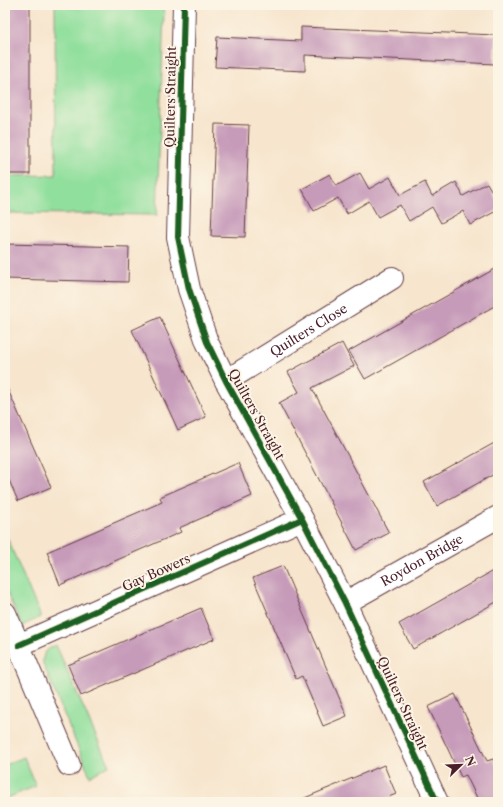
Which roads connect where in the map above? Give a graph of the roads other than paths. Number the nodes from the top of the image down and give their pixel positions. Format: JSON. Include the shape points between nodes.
{"nodes":[{"id":1,"x":184,"y":5,"type":"edge"},
{"id":2,"x":392,"y":278,"type":"dead end"},
{"id":3,"x":226,"y":382,"type":"junction"},
{"id":4,"x":498,"y":517,"type":"edge"},
{"id":5,"x":302,"y":519,"type":"junction"},
{"id":6,"x":345,"y":603,"type":"junction"},
{"id":7,"x":5,"y":613,"type":"edge"},
{"id":8,"x":19,"y":645,"type":"junction"},
{"id":9,"x":69,"y":765,"type":"dead end"},
{"id":10,"x":437,"y":802,"type":"edge"}],
"edges":[{"from":1,"to":3,"type":"street","name":"Quilters Straight","via":[[178,237],[189,288],[200,322]]},
{"from":2,"to":3,"type":"street","name":"Quilters Close"},
{"from":3,"to":5,"type":"street","name":"Quilters Straight"},
{"from":4,"to":6,"type":"street","name":"Roydon Bridge"},
{"from":5,"to":6,"type":"street","name":"Quilters Straight"},
{"from":5,"to":8,"type":"street","name":"Gay Bowers"},
{"from":6,"to":10,"type":"street","name":"Quilters Straight"},
{"from":7,"to":8,"type":"street"},
{"from":8,"to":9,"type":"street"}]}
